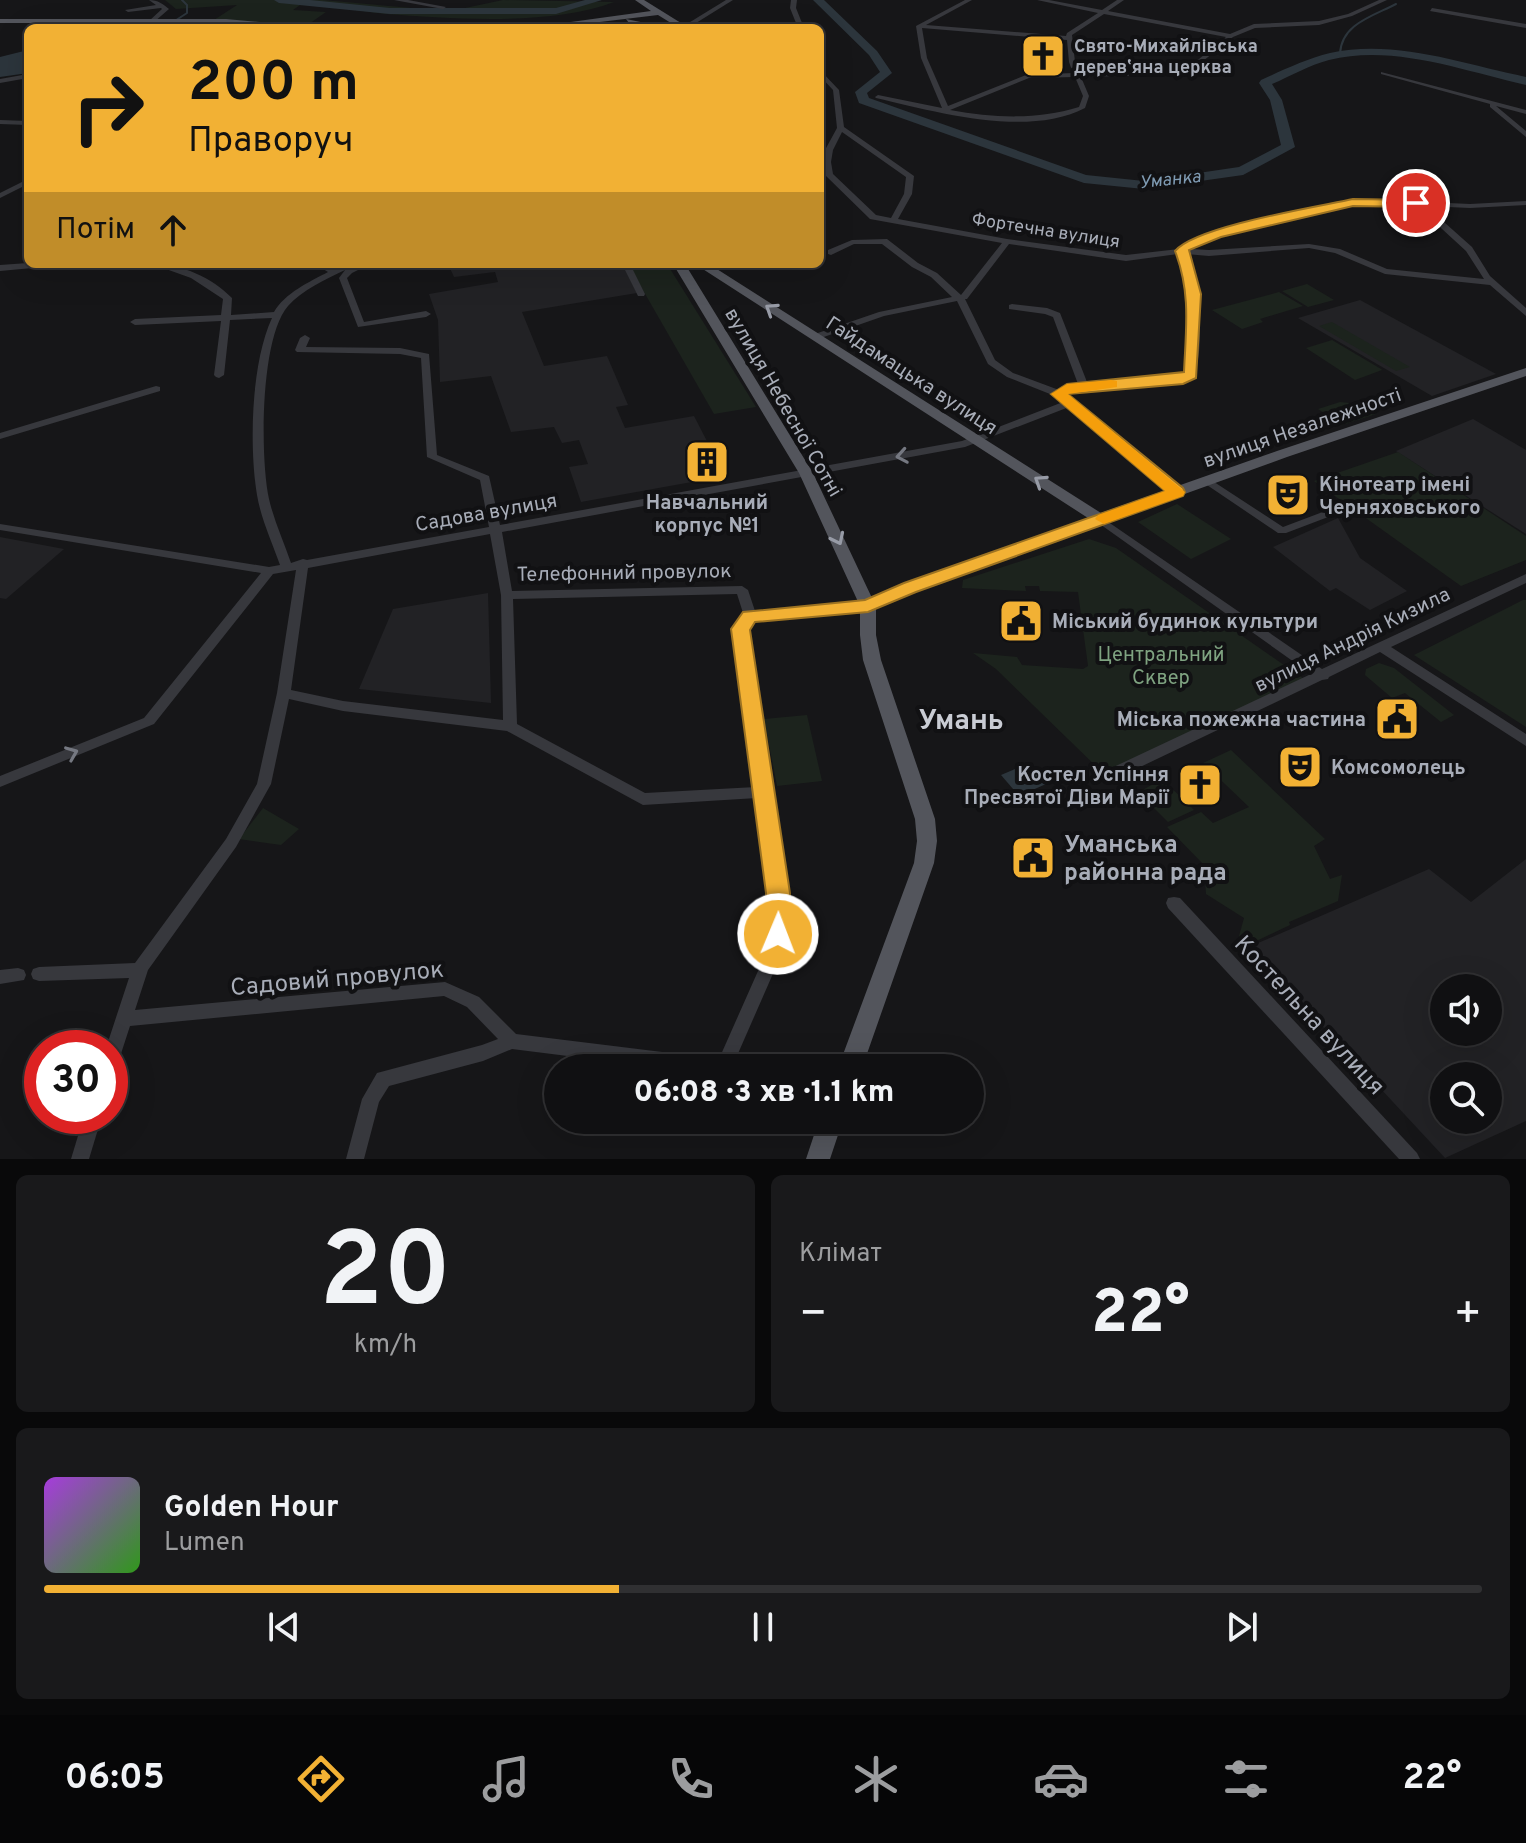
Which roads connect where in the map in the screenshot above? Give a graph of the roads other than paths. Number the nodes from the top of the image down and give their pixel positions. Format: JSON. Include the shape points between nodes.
{"nodes":[{"id":1,"x":152,"y":0,"type":"edge"},
{"id":2,"x":397,"y":0,"type":"edge"},
{"id":3,"x":639,"y":0,"type":"edge"},
{"id":4,"x":730,"y":0,"type":"edge"},
{"id":5,"x":794,"y":0,"type":"edge"},
{"id":6,"x":969,"y":0,"type":"edge"},
{"id":7,"x":1040,"y":0,"type":"edge"},
{"id":8,"x":1121,"y":0,"type":"edge"},
{"id":9,"x":1384,"y":0,"type":"edge"},
{"id":10,"x":164,"y":6,"type":"junction"},
{"id":11,"x":443,"y":7,"type":"dead end"},
{"id":12,"x":128,"y":10,"type":"dead end"},
{"id":13,"x":1432,"y":10,"type":"dead end"},
{"id":14,"x":1102,"y":11,"type":"junction"},
{"id":15,"x":660,"y":12,"type":"junction"},
{"id":16,"x":1526,"y":16,"type":"edge"},
{"id":17,"x":607,"y":19,"type":"junction"},
{"id":18,"x":0,"y":21,"type":"edge"},
{"id":19,"x":152,"y":21,"type":"junction"},
{"id":20,"x":226,"y":21,"type":"junction"},
{"id":21,"x":184,"y":23,"type":"edge"},
{"id":22,"x":235,"y":24,"type":"edge"},
{"id":23,"x":267,"y":24,"type":"edge"},
{"id":24,"x":565,"y":24,"type":"edge"},
{"id":25,"x":636,"y":24,"type":"edge"},
{"id":26,"x":680,"y":24,"type":"edge"},
{"id":27,"x":690,"y":24,"type":"edge"},
{"id":28,"x":799,"y":24,"type":"edge"},
{"id":29,"x":1513,"y":24,"type":"junction"},
{"id":30,"x":919,"y":26,"type":"junction"},
{"id":31,"x":1526,"y":26,"type":"edge"},
{"id":32,"x":1231,"y":36,"type":"junction"},
{"id":33,"x":1068,"y":38,"type":"junction"},
{"id":34,"x":1383,"y":73,"type":"dead end"},
{"id":35,"x":1076,"y":74,"type":"junction"},
{"id":36,"x":824,"y":76,"type":"edge"},
{"id":37,"x":24,"y":77,"type":"edge"},
{"id":38,"x":0,"y":81,"type":"edge"},
{"id":39,"x":836,"y":90,"type":"junction"},
{"id":40,"x":824,"y":91,"type":"edge"},
{"id":41,"x":878,"y":97,"type":"dead end"},
{"id":42,"x":1490,"y":104,"type":"junction"},
{"id":43,"x":946,"y":109,"type":"junction"},
{"id":44,"x":1526,"y":112,"type":"edge"},
{"id":45,"x":0,"y":122,"type":"edge"},
{"id":46,"x":24,"y":123,"type":"edge"},
{"id":47,"x":841,"y":128,"type":"junction"},
{"id":48,"x":1526,"y":135,"type":"edge"},
{"id":49,"x":24,"y":183,"type":"edge"},
{"id":50,"x":0,"y":196,"type":"edge"},
{"id":51,"x":1418,"y":203,"type":"junction"},
{"id":52,"x":1526,"y":203,"type":"edge"},
{"id":53,"x":894,"y":219,"type":"junction"},
{"id":54,"x":1007,"y":241,"type":"junction"},
{"id":55,"x":1181,"y":251,"type":"junction"},
{"id":56,"x":831,"y":252,"type":"dead end"},
{"id":57,"x":24,"y":266,"type":"edge"},
{"id":58,"x":0,"y":268,"type":"edge"},
{"id":59,"x":187,"y":268,"type":"edge"},
{"id":60,"x":327,"y":268,"type":"edge"},
{"id":61,"x":344,"y":268,"type":"edge"},
{"id":62,"x":356,"y":268,"type":"edge"},
{"id":63,"x":628,"y":268,"type":"edge"},
{"id":64,"x":686,"y":268,"type":"edge"},
{"id":65,"x":707,"y":268,"type":"edge"},
{"id":66,"x":335,"y":272,"type":"junction"},
{"id":67,"x":1493,"y":283,"type":"junction"},
{"id":68,"x":641,"y":294,"type":"dead end"},
{"id":69,"x":960,"y":299,"type":"junction"},
{"id":70,"x":1012,"y":307,"type":"dead end"},
{"id":71,"x":1526,"y":313,"type":"edge"},
{"id":72,"x":426,"y":314,"type":"dead end"},
{"id":73,"x":278,"y":315,"type":"junction"},
{"id":74,"x":228,"y":319,"type":"junction"},
{"id":75,"x":135,"y":322,"type":"dead end"},
{"id":76,"x":815,"y":337,"type":"junction"},
{"id":77,"x":305,"y":338,"type":"dead end"},
{"id":78,"x":1526,"y":372,"type":"edge"},
{"id":79,"x":219,"y":375,"type":"dead end"},
{"id":80,"x":1084,"y":386,"type":"junction"},
{"id":81,"x":156,"y":389,"type":"dead end"},
{"id":82,"x":1059,"y":394,"type":"junction"},
{"id":83,"x":1070,"y":403,"type":"junction"},
{"id":84,"x":0,"y":436,"type":"edge"},
{"id":85,"x":979,"y":441,"type":"junction"},
{"id":86,"x":806,"y":473,"type":"junction"},
{"id":87,"x":1208,"y":481,"type":"junction"},
{"id":88,"x":1177,"y":492,"type":"junction"},
{"id":89,"x":1332,"y":512,"type":"dead end"},
{"id":90,"x":1101,"y":520,"type":"junction"},
{"id":91,"x":0,"y":527,"type":"edge"},
{"id":92,"x":496,"y":528,"type":"junction"},
{"id":93,"x":303,"y":563,"type":"junction"},
{"id":94,"x":286,"y":566,"type":"junction"},
{"id":95,"x":269,"y":571,"type":"junction"},
{"id":96,"x":1526,"y":578,"type":"edge"},
{"id":97,"x":507,"y":595,"type":"junction"},
{"id":98,"x":868,"y":606,"type":"junction"},
{"id":99,"x":750,"y":616,"type":"junction"},
{"id":100,"x":1380,"y":646,"type":"junction"},
{"id":101,"x":1323,"y":676,"type":"junction"},
{"id":102,"x":284,"y":693,"type":"junction"},
{"id":103,"x":510,"y":726,"type":"junction"},
{"id":104,"x":1526,"y":741,"type":"edge"},
{"id":105,"x":1108,"y":776,"type":"dead end"},
{"id":106,"x":0,"y":782,"type":"edge"},
{"id":107,"x":765,"y":792,"type":"junction"},
{"id":108,"x":1174,"y":903,"type":"dead end"},
{"id":109,"x":140,"y":970,"type":"junction"},
{"id":110,"x":39,"y":974,"type":"dead end"},
{"id":111,"x":18,"y":975,"type":"dead end"},
{"id":112,"x":0,"y":977,"type":"edge"},
{"id":113,"x":124,"y":1019,"type":"junction"},
{"id":114,"x":120,"y":1030,"type":"edge"},
{"id":115,"x":512,"y":1041,"type":"junction"},
{"id":116,"x":615,"y":1054,"type":"edge"},
{"id":117,"x":731,"y":1054,"type":"edge"},
{"id":118,"x":855,"y":1054,"type":"edge"},
{"id":119,"x":88,"y":1134,"type":"edge"},
{"id":120,"x":826,"y":1134,"type":"edge"},
{"id":121,"x":80,"y":1159,"type":"edge"},
{"id":122,"x":355,"y":1159,"type":"edge"},
{"id":123,"x":818,"y":1159,"type":"edge"},
{"id":124,"x":1411,"y":1159,"type":"edge"}],
"edges":[{"from":1,"to":10,"type":"street"},
{"from":2,"to":11,"type":"street"},
{"from":3,"to":15,"type":"main road"},
{"from":4,"to":27,"type":"street"},
{"from":5,"to":28,"type":"street"},
{"from":6,"to":30,"type":"street"},
{"from":7,"to":14,"type":"street"},
{"from":8,"to":14,"type":"street"},
{"from":9,"to":32,"type":"street","via":[[1319,23],[1267,24]]},
{"from":10,"to":12,"type":"street"},
{"from":10,"to":19,"type":"street","via":[[166,12]]},
{"from":13,"to":29,"type":"street"},
{"from":14,"to":32,"type":"street"},
{"from":14,"to":33,"type":"street"},
{"from":15,"to":17,"type":"main road"},
{"from":15,"to":26,"type":"main road"},
{"from":16,"to":29,"type":"street"},
{"from":17,"to":24,"type":"main road"},
{"from":17,"to":25,"type":"main road"},
{"from":18,"to":19,"type":"main road"},
{"from":19,"to":21,"type":"main road"},
{"from":20,"to":21,"type":"main road"},
{"from":20,"to":22,"type":"street"},
{"from":20,"to":23,"type":"main road"},
{"from":29,"to":31,"type":"street"},
{"from":30,"to":33,"type":"street"},
{"from":30,"to":43,"type":"street","via":[[924,58]]},
{"from":32,"to":35,"type":"street","via":[[1212,54],[1163,74]]},
{"from":33,"to":35,"type":"street"},
{"from":34,"to":42,"type":"street"},
{"from":35,"to":43,"type":"street","via":[[1028,76]]},
{"from":35,"to":43,"type":"street","via":[[1086,96],[1082,108],[1063,115],[1007,120]]},
{"from":36,"to":39,"type":"street"},
{"from":37,"to":38,"type":"street"},
{"from":39,"to":40,"type":"street"},
{"from":39,"to":47,"type":"street","name":"Фортечна вулиця"},
{"from":41,"to":43,"type":"street"},
{"from":42,"to":44,"type":"street"},
{"from":42,"to":48,"type":"street"},
{"from":45,"to":46,"type":"street"},
{"from":47,"to":53,"type":"street","via":[[910,176],[908,194]]},
{"from":47,"to":53,"type":"street","name":"Фортечна вулиця","via":[[828,153],[829,175],[873,217]]},
{"from":49,"to":50,"type":"street"},
{"from":51,"to":52,"type":"street","name":"Фортечна вулиця"},
{"from":51,"to":55,"type":"street","name":"Фортечна вулиця","via":[[1353,203],[1217,234]]},
{"from":51,"to":67,"type":"street","via":[[1469,249]]},
{"from":53,"to":54,"type":"street","name":"Фортечна вулиця"},
{"from":54,"to":55,"type":"street","name":"Фортечна вулиця","via":[[1115,258]]},
{"from":54,"to":69,"type":"street"},
{"from":55,"to":67,"type":"street","via":[[1309,246],[1356,257],[1385,271]]},
{"from":55,"to":80,"type":"street","via":[[1194,294],[1191,374],[1183,379]]},
{"from":56,"to":69,"type":"street","via":[[852,242],[884,241]]},
{"from":57,"to":58,"type":"street"},
{"from":59,"to":74,"type":"street","via":[[228,298]]},
{"from":60,"to":66,"type":"street"},
{"from":61,"to":66,"type":"street"},
{"from":62,"to":72,"type":"street","via":[[343,278],[361,325]]},
{"from":63,"to":68,"type":"street"},
{"from":64,"to":86,"type":"main road","name":"вулиця Небесної Сотні"},
{"from":76,"to":65,"type":"main road","name":"Гайдамацька вулиця","one_way":true},
{"from":66,"to":73,"type":"street","via":[[289,300]]},
{"from":67,"to":71,"type":"street"},
{"from":69,"to":76,"type":"street","via":[[882,314]]},
{"from":69,"to":82,"type":"street","via":[[991,362]]},
{"from":70,"to":80,"type":"street","via":[[1057,315]]},
{"from":73,"to":74,"type":"street"},
{"from":73,"to":94,"type":"street","via":[[263,379],[257,462]]},
{"from":74,"to":75,"type":"street"},
{"from":74,"to":79,"type":"street"},
{"from":76,"to":85,"type":"main road","name":"Гайдамацька вулиця"},
{"from":77,"to":92,"type":"street","via":[[300,350],[426,356],[432,457],[485,478]]},
{"from":78,"to":87,"type":"main road","name":"вулиця Незалежності"},
{"from":80,"to":82,"type":"street"},
{"from":81,"to":84,"type":"street"},
{"from":82,"to":83,"type":"street"},
{"from":83,"to":85,"type":"street","name":"Садова вулиця"},
{"from":83,"to":88,"type":"street"},
{"from":85,"to":86,"type":"street","name":"Садова вулиця","one_way":true},
{"from":90,"to":85,"type":"main road","name":"Гайдамацька вулиця","one_way":true},
{"from":86,"to":92,"type":"street","name":"Садова вулиця"},
{"from":86,"to":98,"type":"main road","name":"вулиця Небесної Сотні","one_way":true},
{"from":87,"to":88,"type":"main road","name":"вулиця Незалежності"},
{"from":87,"to":89,"type":"street","via":[[1282,531]]},
{"from":88,"to":90,"type":"main road","name":"вулиця Незалежності"},
{"from":90,"to":98,"type":"main road","name":"вулиця Незалежності"},
{"from":90,"to":101,"type":"street"},
{"from":91,"to":95,"type":"street","name":"Садова вулиця"},
{"from":92,"to":93,"type":"street","name":"Садова вулиця"},
{"from":92,"to":97,"type":"street"},
{"from":93,"to":94,"type":"street","name":"Садова вулиця"},
{"from":93,"to":102,"type":"street"},
{"from":94,"to":95,"type":"street","name":"Садова вулиця"},
{"from":106,"to":95,"type":"street","one_way":true,"via":[[149,721]]},
{"from":96,"to":100,"type":"street","name":"вулиця Андрія Кизила"},
{"from":97,"to":99,"type":"street","name":"Телефонний провулок","via":[[742,590]]},
{"from":97,"to":103,"type":"street"},
{"from":98,"to":99,"type":"street"},
{"from":98,"to":118,"type":"main road","via":[[872,660],[925,819],[927,841],[924,863]]},
{"from":99,"to":107,"type":"street","via":[[740,629]]},
{"from":100,"to":101,"type":"street","name":"вулиця Андрія Кизила"},
{"from":100,"to":104,"type":"street"},
{"from":101,"to":105,"type":"street","name":"вулиця Андрія Кизила"},
{"from":102,"to":103,"type":"street","via":[[343,706]]},
{"from":102,"to":109,"type":"street","via":[[268,771],[256,800]]},
{"from":103,"to":107,"type":"street","via":[[643,799]]},
{"from":107,"to":117,"type":"street","via":[[778,934]]},
{"from":108,"to":124,"type":"street","name":"Костельна вулиця"},
{"from":109,"to":110,"type":"street"},
{"from":109,"to":113,"type":"street"},
{"from":111,"to":112,"type":"street"},
{"from":113,"to":114,"type":"street"},
{"from":113,"to":115,"type":"street","name":"Садовий провулок","via":[[445,989],[473,1002]]},
{"from":115,"to":116,"type":"street"},
{"from":115,"to":122,"type":"street","via":[[383,1079],[371,1099]]},
{"from":119,"to":121,"type":"street"},
{"from":120,"to":123,"type":"main road"}]}
